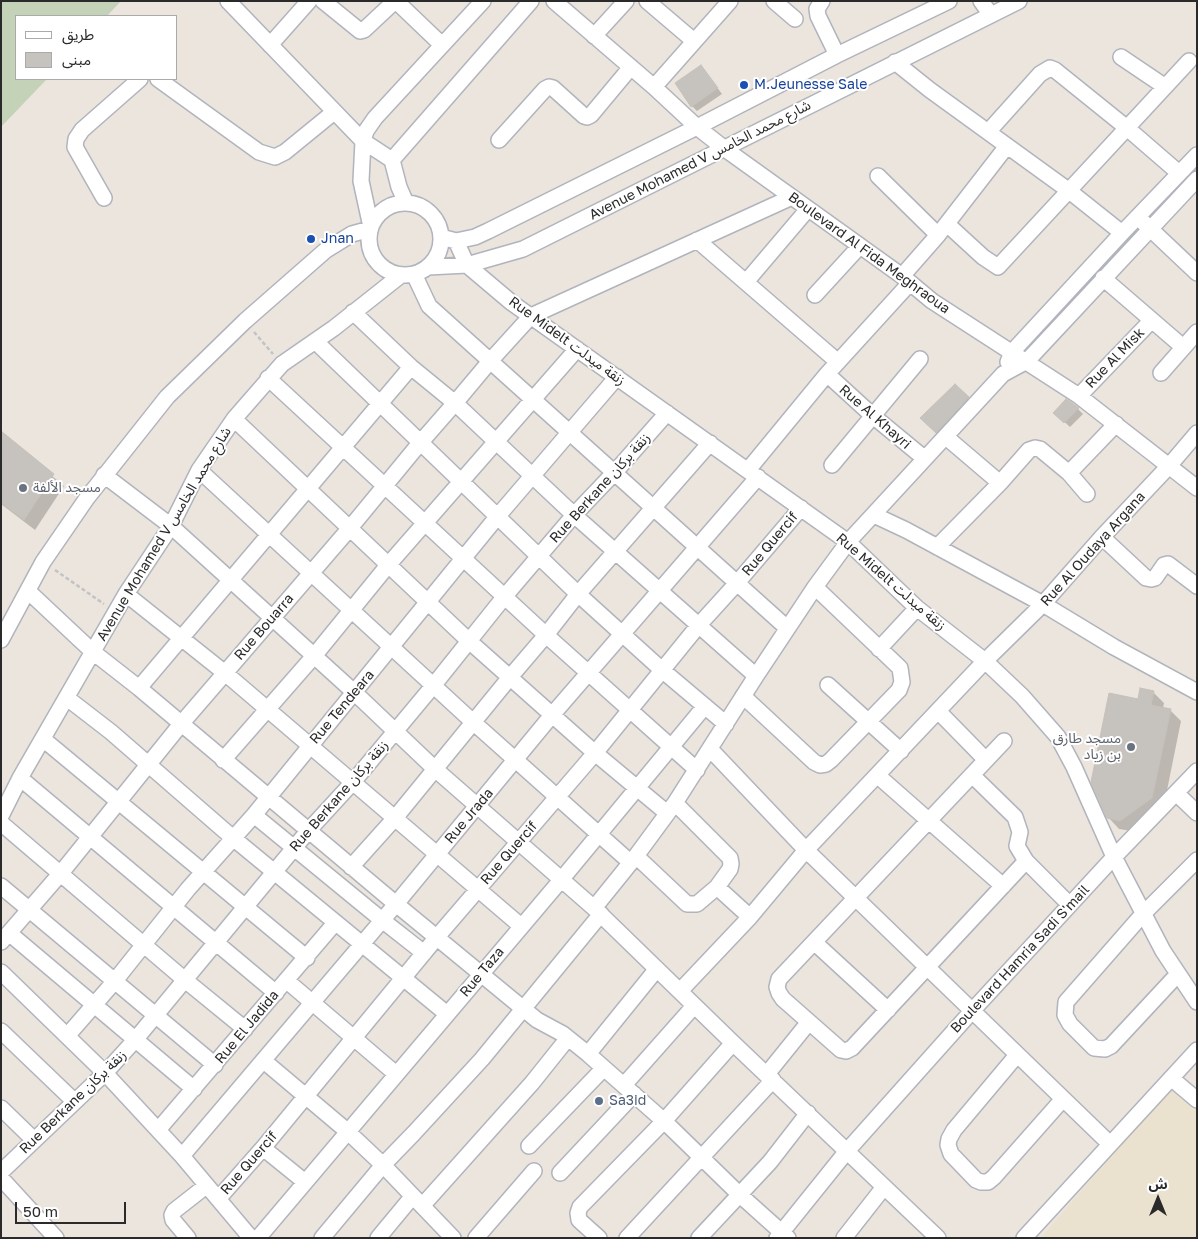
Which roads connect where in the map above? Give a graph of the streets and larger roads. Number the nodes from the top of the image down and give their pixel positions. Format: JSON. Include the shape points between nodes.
{"nodes":[{"id":1,"x":228,"y":1,"type":"edge"},
{"id":2,"x":309,"y":1,"type":"edge"},
{"id":3,"x":323,"y":1,"type":"edge"},
{"id":4,"x":395,"y":1,"type":"edge"},
{"id":5,"x":483,"y":1,"type":"edge"},
{"id":6,"x":532,"y":1,"type":"edge"},
{"id":7,"x":554,"y":1,"type":"edge"},
{"id":8,"x":626,"y":1,"type":"edge"},
{"id":9,"x":647,"y":1,"type":"edge"},
{"id":10,"x":730,"y":1,"type":"edge"},
{"id":11,"x":774,"y":1,"type":"edge"},
{"id":12,"x":822,"y":1,"type":"edge"},
{"id":13,"x":949,"y":1,"type":"edge"},
{"id":14,"x":981,"y":1,"type":"edge"},
{"id":15,"x":1019,"y":1,"type":"edge"},
{"id":16,"x":991,"y":15,"type":"junction"},
{"id":17,"x":796,"y":19,"type":"dead end"},
{"id":18,"x":594,"y":36,"type":"junction"},
{"id":19,"x":694,"y":41,"type":"junction"},
{"id":20,"x":270,"y":45,"type":"junction"},
{"id":21,"x":442,"y":45,"type":"junction"},
{"id":22,"x":837,"y":55,"type":"junction"},
{"id":23,"x":1121,"y":57,"type":"dead end"},
{"id":24,"x":1189,"y":61,"type":"dead end"},
{"id":25,"x":895,"y":62,"type":"junction"},
{"id":26,"x":631,"y":68,"type":"junction"},
{"id":27,"x":139,"y":80,"type":"edge"},
{"id":28,"x":159,"y":80,"type":"edge"},
{"id":29,"x":1164,"y":86,"type":"junction"},
{"id":30,"x":654,"y":87,"type":"junction"},
{"id":31,"x":334,"y":112,"type":"junction"},
{"id":32,"x":697,"y":127,"type":"junction"},
{"id":33,"x":1127,"y":128,"type":"junction"},
{"id":34,"x":988,"y":132,"type":"junction"},
{"id":35,"x":499,"y":140,"type":"dead end"},
{"id":36,"x":363,"y":141,"type":"junction"},
{"id":37,"x":1008,"y":146,"type":"junction"},
{"id":38,"x":724,"y":149,"type":"junction"},
{"id":39,"x":1197,"y":155,"type":"edge"},
{"id":40,"x":392,"y":160,"type":"junction"},
{"id":41,"x":1179,"y":173,"type":"junction"},
{"id":42,"x":878,"y":176,"type":"dead end"},
{"id":43,"x":1197,"y":179,"type":"edge"},
{"id":44,"x":1068,"y":190,"type":"junction"},
{"id":45,"x":792,"y":197,"type":"junction"},
{"id":46,"x":104,"y":198,"type":"dead end"},
{"id":47,"x":406,"y":203,"type":"junction"},
{"id":48,"x":808,"y":209,"type":"junction"},
{"id":49,"x":1138,"y":218,"type":"junction"},
{"id":50,"x":371,"y":228,"type":"junction"},
{"id":51,"x":1150,"y":228,"type":"junction"},
{"id":52,"x":942,"y":230,"type":"junction"},
{"id":53,"x":1122,"y":233,"type":"junction"},
{"id":54,"x":448,"y":239,"type":"junction"},
{"id":55,"x":697,"y":240,"type":"junction"},
{"id":56,"x":859,"y":247,"type":"junction"},
{"id":57,"x":467,"y":265,"type":"junction"},
{"id":58,"x":428,"y":266,"type":"junction"},
{"id":59,"x":1196,"y":272,"type":"edge"},
{"id":60,"x":408,"y":274,"type":"junction"},
{"id":61,"x":1103,"y":278,"type":"junction"},
{"id":62,"x":906,"y":280,"type":"junction"},
{"id":63,"x":746,"y":282,"type":"junction"},
{"id":64,"x":814,"y":295,"type":"dead end"},
{"id":65,"x":354,"y":312,"type":"junction"},
{"id":66,"x":531,"y":316,"type":"junction"},
{"id":67,"x":1151,"y":321,"type":"junction"},
{"id":68,"x":1197,"y":332,"type":"edge"},
{"id":69,"x":315,"y":341,"type":"junction"},
{"id":70,"x":1183,"y":347,"type":"junction"},
{"id":71,"x":577,"y":349,"type":"junction"},
{"id":72,"x":1012,"y":352,"type":"junction"},
{"id":73,"x":920,"y":359,"type":"dead end"},
{"id":74,"x":491,"y":360,"type":"junction"},
{"id":75,"x":1027,"y":361,"type":"junction"},
{"id":76,"x":838,"y":362,"type":"junction"},
{"id":77,"x":411,"y":367,"type":"junction"},
{"id":78,"x":1161,"y":373,"type":"dead end"},
{"id":79,"x":827,"y":374,"type":"junction"},
{"id":80,"x":1003,"y":374,"type":"junction"},
{"id":81,"x":617,"y":377,"type":"junction"},
{"id":82,"x":268,"y":378,"type":"junction"},
{"id":83,"x":1079,"y":396,"type":"junction"},
{"id":84,"x":534,"y":399,"type":"junction"},
{"id":85,"x":455,"y":403,"type":"junction"},
{"id":86,"x":380,"y":404,"type":"junction"},
{"id":87,"x":667,"y":413,"type":"junction"},
{"id":88,"x":873,"y":416,"type":"junction"},
{"id":89,"x":234,"y":418,"type":"junction"},
{"id":90,"x":1116,"y":424,"type":"junction"},
{"id":91,"x":570,"y":432,"type":"junction"},
{"id":92,"x":1197,"y":432,"type":"edge"},
{"id":93,"x":946,"y":437,"type":"junction"},
{"id":94,"x":495,"y":441,"type":"junction"},
{"id":95,"x":420,"y":443,"type":"junction"},
{"id":96,"x":710,"y":443,"type":"junction"},
{"id":97,"x":343,"y":447,"type":"junction"},
{"id":98,"x":924,"y":458,"type":"junction"},
{"id":99,"x":832,"y":465,"type":"dead end"},
{"id":100,"x":1169,"y":466,"type":"junction"},
{"id":101,"x":200,"y":470,"type":"junction"},
{"id":102,"x":615,"y":472,"type":"junction"},
{"id":103,"x":1069,"y":473,"type":"junction"},
{"id":104,"x":753,"y":474,"type":"junction"},
{"id":105,"x":104,"y":476,"type":"junction"},
{"id":106,"x":533,"y":476,"type":"junction"},
{"id":107,"x":460,"y":482,"type":"junction"},
{"id":108,"x":1000,"y":483,"type":"junction"},
{"id":109,"x":385,"y":486,"type":"junction"},
{"id":110,"x":307,"y":488,"type":"junction"},
{"id":111,"x":1197,"y":488,"type":"edge"},
{"id":112,"x":1088,"y":494,"type":"dead end"},
{"id":113,"x":652,"y":508,"type":"junction"},
{"id":114,"x":801,"y":508,"type":"junction"},
{"id":115,"x":574,"y":515,"type":"junction"},
{"id":116,"x":874,"y":515,"type":"junction"},
{"id":117,"x":497,"y":517,"type":"junction"},
{"id":118,"x":425,"y":523,"type":"junction"},
{"id":119,"x":171,"y":526,"type":"junction"},
{"id":120,"x":350,"y":528,"type":"junction"},
{"id":121,"x":268,"y":534,"type":"junction"},
{"id":122,"x":1102,"y":536,"type":"junction"},
{"id":123,"x":848,"y":542,"type":"junction"},
{"id":124,"x":937,"y":547,"type":"junction"},
{"id":125,"x":696,"y":548,"type":"junction"},
{"id":126,"x":615,"y":551,"type":"junction"},
{"id":127,"x":539,"y":558,"type":"junction"},
{"id":128,"x":463,"y":559,"type":"junction"},
{"id":129,"x":389,"y":564,"type":"junction"},
{"id":130,"x":311,"y":572,"type":"junction"},
{"id":131,"x":229,"y":580,"type":"junction"},
{"id":132,"x":737,"y":583,"type":"junction"},
{"id":133,"x":1197,"y":586,"type":"edge"},
{"id":134,"x":815,"y":587,"type":"junction"},
{"id":135,"x":658,"y":591,"type":"junction"},
{"id":136,"x":29,"y":592,"type":"junction"},
{"id":137,"x":126,"y":594,"type":"junction"},
{"id":138,"x":578,"y":594,"type":"junction"},
{"id":139,"x":505,"y":596,"type":"junction"},
{"id":140,"x":429,"y":602,"type":"junction"},
{"id":141,"x":1042,"y":604,"type":"junction"},
{"id":142,"x":917,"y":608,"type":"junction"},
{"id":143,"x":351,"y":610,"type":"junction"},
{"id":144,"x":272,"y":618,"type":"junction"},
{"id":145,"x":698,"y":626,"type":"junction"},
{"id":146,"x":787,"y":628,"type":"junction"},
{"id":147,"x":622,"y":634,"type":"junction"},
{"id":148,"x":546,"y":635,"type":"junction"},
{"id":149,"x":181,"y":637,"type":"junction"},
{"id":150,"x":1,"y":640,"type":"edge"},
{"id":151,"x":469,"y":640,"type":"junction"},
{"id":152,"x":391,"y":647,"type":"junction"},
{"id":153,"x":879,"y":649,"type":"junction"},
{"id":154,"x":93,"y":652,"type":"junction"},
{"id":155,"x":314,"y":656,"type":"junction"},
{"id":156,"x":985,"y":662,"type":"junction"},
{"id":157,"x":662,"y":670,"type":"junction"},
{"id":158,"x":225,"y":673,"type":"junction"},
{"id":159,"x":589,"y":674,"type":"junction"},
{"id":160,"x":510,"y":676,"type":"junction"},
{"id":161,"x":756,"y":676,"type":"junction"},
{"id":162,"x":828,"y":685,"type":"dead end"},
{"id":163,"x":433,"y":686,"type":"junction"},
{"id":164,"x":139,"y":688,"type":"junction"},
{"id":165,"x":1197,"y":692,"type":"edge"},
{"id":166,"x":355,"y":693,"type":"junction"},
{"id":167,"x":743,"y":696,"type":"junction"},
{"id":168,"x":67,"y":698,"type":"junction"},
{"id":169,"x":705,"y":706,"type":"junction"},
{"id":170,"x":267,"y":709,"type":"junction"},
{"id":171,"x":630,"y":710,"type":"junction"},
{"id":172,"x":938,"y":712,"type":"junction"},
{"id":173,"x":552,"y":715,"type":"junction"},
{"id":174,"x":868,"y":721,"type":"junction"},
{"id":175,"x":473,"y":722,"type":"junction"},
{"id":176,"x":181,"y":724,"type":"junction"},
{"id":177,"x":726,"y":724,"type":"junction"},
{"id":178,"x":395,"y":731,"type":"junction"},
{"id":179,"x":44,"y":739,"type":"junction"},
{"id":180,"x":1004,"y":741,"type":"dead end"},
{"id":181,"x":310,"y":745,"type":"junction"},
{"id":182,"x":671,"y":747,"type":"junction"},
{"id":183,"x":710,"y":749,"type":"junction"},
{"id":184,"x":901,"y":751,"type":"junction"},
{"id":185,"x":595,"y":753,"type":"junction"},
{"id":186,"x":223,"y":760,"type":"junction"},
{"id":187,"x":515,"y":760,"type":"junction"},
{"id":188,"x":986,"y":760,"type":"junction"},
{"id":189,"x":149,"y":764,"type":"junction"},
{"id":190,"x":435,"y":769,"type":"junction"},
{"id":191,"x":697,"y":770,"type":"junction"},
{"id":192,"x":1197,"y":771,"type":"edge"},
{"id":193,"x":877,"y":775,"type":"junction"},
{"id":194,"x":972,"y":775,"type":"junction"},
{"id":195,"x":20,"y":778,"type":"junction"},
{"id":196,"x":353,"y":782,"type":"junction"},
{"id":197,"x":637,"y":789,"type":"junction"},
{"id":198,"x":1176,"y":792,"type":"junction"},
{"id":199,"x":268,"y":796,"type":"junction"},
{"id":200,"x":557,"y":798,"type":"junction"},
{"id":201,"x":118,"y":801,"type":"junction"},
{"id":202,"x":478,"y":806,"type":"junction"},
{"id":203,"x":671,"y":808,"type":"junction"},
{"id":204,"x":1197,"y":813,"type":"edge"},
{"id":205,"x":254,"y":815,"type":"junction"},
{"id":206,"x":1,"y":816,"type":"edge"},
{"id":207,"x":395,"y":818,"type":"junction"},
{"id":208,"x":928,"y":821,"type":"junction"},
{"id":209,"x":1,"y":823,"type":"edge"},
{"id":210,"x":308,"y":830,"type":"junction"},
{"id":211,"x":599,"y":833,"type":"junction"},
{"id":212,"x":90,"y":836,"type":"junction"},
{"id":213,"x":233,"y":838,"type":"junction"},
{"id":214,"x":519,"y":842,"type":"junction"},
{"id":215,"x":294,"y":848,"type":"junction"},
{"id":216,"x":806,"y":850,"type":"junction"},
{"id":217,"x":437,"y":854,"type":"junction"},
{"id":218,"x":1114,"y":857,"type":"junction"},
{"id":219,"x":633,"y":859,"type":"junction"},
{"id":220,"x":1026,"y":861,"type":"junction"},
{"id":221,"x":351,"y":867,"type":"junction"},
{"id":222,"x":1194,"y":869,"type":"edge"},
{"id":223,"x":203,"y":872,"type":"junction"},
{"id":224,"x":275,"y":872,"type":"junction"},
{"id":225,"x":61,"y":873,"type":"junction"},
{"id":226,"x":561,"y":880,"type":"junction"},
{"id":227,"x":1,"y":886,"type":"edge"},
{"id":228,"x":1003,"y":886,"type":"junction"},
{"id":229,"x":717,"y":887,"type":"junction"},
{"id":230,"x":479,"y":889,"type":"junction"},
{"id":231,"x":855,"y":898,"type":"junction"},
{"id":232,"x":396,"y":904,"type":"junction"},
{"id":233,"x":1070,"y":905,"type":"junction"},
{"id":234,"x":173,"y":908,"type":"junction"},
{"id":235,"x":246,"y":908,"type":"junction"},
{"id":236,"x":29,"y":910,"type":"junction"},
{"id":237,"x":597,"y":911,"type":"junction"},
{"id":238,"x":1143,"y":914,"type":"junction"},
{"id":239,"x":750,"y":917,"type":"junction"},
{"id":240,"x":382,"y":920,"type":"junction"},
{"id":241,"x":335,"y":923,"type":"junction"},
{"id":242,"x":521,"y":926,"type":"junction"},
{"id":243,"x":5,"y":937,"type":"edge"},
{"id":244,"x":437,"y":937,"type":"junction"},
{"id":245,"x":814,"y":942,"type":"junction"},
{"id":246,"x":144,"y":944,"type":"junction"},
{"id":247,"x":216,"y":944,"type":"junction"},
{"id":248,"x":362,"y":944,"type":"junction"},
{"id":249,"x":424,"y":953,"type":"junction"},
{"id":250,"x":307,"y":958,"type":"junction"},
{"id":251,"x":927,"y":968,"type":"junction"},
{"id":252,"x":656,"y":970,"type":"junction"},
{"id":253,"x":1,"y":972,"type":"edge"},
{"id":254,"x":481,"y":973,"type":"junction"},
{"id":255,"x":1197,"y":975,"type":"edge"},
{"id":256,"x":403,"y":978,"type":"junction"},
{"id":257,"x":185,"y":980,"type":"junction"},
{"id":258,"x":1182,"y":980,"type":"junction"},
{"id":259,"x":287,"y":981,"type":"junction"},
{"id":260,"x":114,"y":982,"type":"junction"},
{"id":261,"x":680,"y":991,"type":"junction"},
{"id":262,"x":276,"y":993,"type":"junction"},
{"id":263,"x":313,"y":1002,"type":"junction"},
{"id":264,"x":1197,"y":1002,"type":"edge"},
{"id":265,"x":93,"y":1005,"type":"junction"},
{"id":266,"x":694,"y":1006,"type":"junction"},
{"id":267,"x":522,"y":1008,"type":"junction"},
{"id":268,"x":888,"y":1010,"type":"junction"},
{"id":269,"x":972,"y":1011,"type":"junction"},
{"id":270,"x":446,"y":1014,"type":"junction"},
{"id":271,"x":155,"y":1016,"type":"junction"},
{"id":272,"x":809,"y":1022,"type":"junction"},
{"id":273,"x":245,"y":1029,"type":"junction"},
{"id":274,"x":1,"y":1031,"type":"edge"},
{"id":275,"x":67,"y":1036,"type":"junction"},
{"id":276,"x":354,"y":1037,"type":"junction"},
{"id":277,"x":568,"y":1038,"type":"junction"},
{"id":278,"x":135,"y":1040,"type":"junction"},
{"id":279,"x":733,"y":1043,"type":"junction"},
{"id":280,"x":1197,"y":1050,"type":"edge"},
{"id":281,"x":588,"y":1054,"type":"junction"},
{"id":282,"x":1017,"y":1055,"type":"junction"},
{"id":283,"x":264,"y":1061,"type":"junction"},
{"id":284,"x":215,"y":1065,"type":"junction"},
{"id":285,"x":604,"y":1068,"type":"junction"},
{"id":286,"x":105,"y":1073,"type":"junction"},
{"id":287,"x":396,"y":1074,"type":"junction"},
{"id":288,"x":770,"y":1077,"type":"junction"},
{"id":289,"x":1171,"y":1078,"type":"junction"},
{"id":290,"x":194,"y":1089,"type":"junction"},
{"id":291,"x":629,"y":1090,"type":"junction"},
{"id":292,"x":306,"y":1096,"type":"junction"},
{"id":293,"x":1064,"y":1100,"type":"junction"},
{"id":294,"x":1197,"y":1100,"type":"edge"},
{"id":295,"x":74,"y":1102,"type":"junction"},
{"id":296,"x":1,"y":1108,"type":"edge"},
{"id":297,"x":808,"y":1113,"type":"junction"},
{"id":298,"x":664,"y":1121,"type":"junction"},
{"id":299,"x":158,"y":1130,"type":"junction"},
{"id":300,"x":347,"y":1131,"type":"junction"},
{"id":301,"x":34,"y":1140,"type":"junction"},
{"id":302,"x":1110,"y":1144,"type":"junction"},
{"id":303,"x":529,"y":1146,"type":"dead end"},
{"id":304,"x":263,"y":1148,"type":"junction"},
{"id":305,"x":847,"y":1151,"type":"junction"},
{"id":306,"x":182,"y":1156,"type":"junction"},
{"id":307,"x":702,"y":1158,"type":"junction"},
{"id":308,"x":383,"y":1165,"type":"junction"},
{"id":309,"x":534,"y":1171,"type":"dead end"},
{"id":310,"x":1,"y":1172,"type":"edge"},
{"id":311,"x":560,"y":1173,"type":"dead end"},
{"id":312,"x":1,"y":1178,"type":"edge"},
{"id":313,"x":305,"y":1182,"type":"junction"},
{"id":314,"x":206,"y":1186,"type":"junction"},
{"id":315,"x":884,"y":1187,"type":"junction"},
{"id":316,"x":740,"y":1195,"type":"junction"},
{"id":317,"x":218,"y":1199,"type":"junction"},
{"id":318,"x":417,"y":1201,"type":"junction"},
{"id":319,"x":922,"y":1232,"type":"edge"},
{"id":320,"x":446,"y":1236,"type":"edge"},
{"id":321,"x":782,"y":1236,"type":"edge"},
{"id":322,"x":56,"y":1238,"type":"edge"},
{"id":323,"x":188,"y":1238,"type":"edge"},
{"id":324,"x":252,"y":1238,"type":"edge"},
{"id":325,"x":258,"y":1238,"type":"edge"},
{"id":326,"x":322,"y":1238,"type":"edge"},
{"id":327,"x":378,"y":1238,"type":"edge"},
{"id":328,"x":476,"y":1238,"type":"edge"},
{"id":329,"x":599,"y":1238,"type":"edge"},
{"id":330,"x":627,"y":1238,"type":"edge"},
{"id":331,"x":699,"y":1238,"type":"edge"},
{"id":332,"x":844,"y":1238,"type":"edge"},
{"id":333,"x":938,"y":1238,"type":"edge"},
{"id":334,"x":1024,"y":1238,"type":"edge"}],
"edges":[{"from":1,"to":20,"type":"street"},
{"from":2,"to":20,"type":"street"},
{"from":3,"to":4,"type":"street","via":[[360,31]]},
{"from":4,"to":21,"type":"street"},
{"from":5,"to":21,"type":"street"},
{"from":6,"to":40,"type":"street"},
{"from":7,"to":18,"type":"street","name":"Boulevard Al Fida Meghraoua"},
{"from":8,"to":18,"type":"street"},
{"from":9,"to":19,"type":"street"},
{"from":10,"to":19,"type":"street"},
{"from":11,"to":17,"type":"street"},
{"from":12,"to":22,"type":"street","via":[[817,9],[818,16]]},
{"from":13,"to":22,"type":"street"},
{"from":14,"to":16,"type":"street"},
{"from":15,"to":16,"type":"street","name":"Avenue Mohamed V شارع محمد الخامس"},
{"from":16,"to":25,"type":"street","name":"Avenue Mohamed V شارع محمد الخامس"},
{"from":18,"to":26,"type":"street","name":"Boulevard Al Fida Meghraoua"},
{"from":19,"to":30,"type":"street"},
{"from":20,"to":31,"type":"street"},
{"from":21,"to":36,"type":"street","via":[[375,118]]},
{"from":22,"to":32,"type":"street"},
{"from":23,"to":29,"type":"street"},
{"from":24,"to":29,"type":"street"},
{"from":25,"to":34,"type":"street"},
{"from":25,"to":38,"type":"street","name":"Avenue Mohamed V شارع محمد الخامس"},
{"from":26,"to":30,"type":"street","name":"Boulevard Al Fida Meghraoua"},
{"from":26,"to":35,"type":"street","via":[[587,116],[553,88],[545,89]]},
{"from":27,"to":46,"type":"street","via":[[76,139],[75,147]]},
{"from":28,"to":31,"type":"street","via":[[258,152],[274,157],[285,152]]},
{"from":29,"to":33,"type":"street"},
{"from":30,"to":32,"type":"street","name":"Boulevard Al Fida Meghraoua"},
{"from":31,"to":36,"type":"street"},
{"from":32,"to":38,"type":"street","name":"Boulevard Al Fida Meghraoua"},
{"from":32,"to":54,"type":"street","via":[[475,237]]},
{"from":33,"to":34,"type":"street","via":[[1050,68],[1040,74]]},
{"from":33,"to":41,"type":"street"},
{"from":33,"to":44,"type":"street"},
{"from":34,"to":37,"type":"street"},
{"from":36,"to":40,"type":"street"},
{"from":36,"to":50,"type":"street","via":[[361,181]]},
{"from":37,"to":44,"type":"street"},
{"from":37,"to":52,"type":"street","name":"Rue Jrada"},
{"from":38,"to":45,"type":"street","name":"Boulevard Al Fida Meghraoua"},
{"from":38,"to":57,"type":"street","name":"Avenue Mohamed V شارع محمد الخامس","via":[[523,249]]},
{"from":39,"to":41,"type":"street"},
{"from":40,"to":47,"type":"street"},
{"from":41,"to":49,"type":"street"},
{"from":42,"to":52,"type":"street"},
{"from":43,"to":51,"type":"street"},
{"from":44,"to":52,"type":"street","via":[[998,267]]},
{"from":44,"to":53,"type":"street"},
{"from":45,"to":48,"type":"street","name":"Boulevard Al Fida Meghraoua"},
{"from":45,"to":55,"type":"street"},
{"from":47,"to":50,"type":"street","via":[[389,207],[375,219]]},
{"from":47,"to":54,"type":"street","via":[[426,210]]},
{"from":48,"to":56,"type":"street","name":"Boulevard Al Fida Meghraoua"},
{"from":48,"to":63,"type":"street"},
{"from":49,"to":51,"type":"street"},
{"from":49,"to":53,"type":"street"},
{"from":50,"to":60,"type":"street","via":[[370,245],[375,259],[386,270]]},
{"from":50,"to":105,"type":"street","via":[[352,234],[326,250],[245,321],[167,397]]},
{"from":51,"to":59,"type":"street"},
{"from":51,"to":61,"type":"street"},
{"from":52,"to":62,"type":"street","name":"Rue Jrada"},
{"from":53,"to":72,"type":"street"},
{"from":54,"to":57,"type":"street","name":"Rue Midelt زنقة ميدلت"},
{"from":54,"to":58,"type":"street","via":[[441,244]]},
{"from":55,"to":63,"type":"street"},
{"from":55,"to":66,"type":"street"},
{"from":56,"to":62,"type":"street","name":"Boulevard Al Fida Meghraoua"},
{"from":56,"to":64,"type":"street"},
{"from":57,"to":58,"type":"street","name":"Avenue Mohamed V شارع محمد الخامس"},
{"from":57,"to":66,"type":"street","name":"Rue Midelt زنقة ميدلت"},
{"from":58,"to":60,"type":"street"},
{"from":60,"to":65,"type":"street","name":"Avenue Mohamed V شارع محمد الخامس"},
{"from":60,"to":74,"type":"street","via":[[429,306]]},
{"from":61,"to":67,"type":"street"},
{"from":61,"to":75,"type":"street"},
{"from":62,"to":72,"type":"street","name":"Boulevard Al Fida Meghraoua"},
{"from":62,"to":76,"type":"street","name":"Rue Jrada"},
{"from":63,"to":76,"type":"street"},
{"from":65,"to":69,"type":"street","name":"Avenue Mohamed V شارع محمد الخامس"},
{"from":65,"to":77,"type":"street"},
{"from":66,"to":71,"type":"street","name":"Rue Midelt زنقة ميدلت"},
{"from":66,"to":74,"type":"street","name":"Rue Bouarra"},
{"from":67,"to":70,"type":"street"},
{"from":67,"to":83,"type":"street","name":"Rue Al Misk"},
{"from":68,"to":70,"type":"street"},
{"from":69,"to":82,"type":"street","name":"Avenue Mohamed V شارع محمد الخامس"},
{"from":69,"to":86,"type":"street"},
{"from":70,"to":78,"type":"street"},
{"from":71,"to":81,"type":"street","name":"Rue Midelt زنقة ميدلت"},
{"from":71,"to":84,"type":"street"},
{"from":72,"to":75,"type":"street","name":"Boulevard Al Fida Meghraoua"},
{"from":72,"to":80,"type":"street"},
{"from":73,"to":88,"type":"street"},
{"from":74,"to":84,"type":"street"},
{"from":74,"to":85,"type":"street","name":"Rue Bouarra"},
{"from":75,"to":80,"type":"street"},
{"from":75,"to":83,"type":"street","name":"Boulevard Al Fida Meghraoua"},
{"from":76,"to":79,"type":"street","name":"Rue Jrada"},
{"from":77,"to":85,"type":"street"},
{"from":77,"to":86,"type":"street"},
{"from":79,"to":88,"type":"street","name":"Rue Al Khayri"},
{"from":79,"to":104,"type":"street","name":"Rue Jrada"},
{"from":80,"to":93,"type":"street"},
{"from":81,"to":87,"type":"street","name":"Rue Midelt زنقة ميدلت"},
{"from":81,"to":91,"type":"street","name":"Rue Tendeara"},
{"from":82,"to":89,"type":"street","name":"Avenue Mohamed V شارع محمد الخامس"},
{"from":82,"to":97,"type":"street"},
{"from":83,"to":90,"type":"street","name":"Boulevard Al Fida Meghraoua"},
{"from":84,"to":91,"type":"street"},
{"from":84,"to":94,"type":"street"},
{"from":85,"to":94,"type":"street"},
{"from":85,"to":95,"type":"street","name":"Rue Bouarra"},
{"from":86,"to":95,"type":"street"},
{"from":86,"to":97,"type":"street"},
{"from":87,"to":96,"type":"street","name":"Rue Midelt زنقة ميدلت"},
{"from":87,"to":102,"type":"street","name":"Rue Berkane زنقة بركان"},
{"from":88,"to":98,"type":"street","name":"Rue Al Khayri"},
{"from":88,"to":99,"type":"street"},
{"from":89,"to":101,"type":"street","name":"Avenue Mohamed V شارع محمد الخامس"},
{"from":89,"to":110,"type":"street"},
{"from":90,"to":100,"type":"street","name":"Boulevard Al Fida Meghraoua"},
{"from":90,"to":103,"type":"street"},
{"from":91,"to":102,"type":"street"},
{"from":91,"to":106,"type":"street","name":"Rue Tendeara"},
{"from":92,"to":100,"type":"street","name":"Rue Al Oudaya Argana"},
{"from":93,"to":98,"type":"street"},
{"from":93,"to":108,"type":"street"},
{"from":94,"to":106,"type":"street"},
{"from":94,"to":107,"type":"street"},
{"from":95,"to":107,"type":"street"},
{"from":95,"to":109,"type":"street","name":"Rue Bouarra"},
{"from":96,"to":104,"type":"street","name":"Rue Midelt زنقة ميدلت"},
{"from":96,"to":113,"type":"street"},
{"from":97,"to":109,"type":"street"},
{"from":97,"to":110,"type":"street"},
{"from":98,"to":116,"type":"street"},
{"from":100,"to":111,"type":"street","name":"Boulevard Al Fida Meghraoua"},
{"from":100,"to":122,"type":"street","name":"Rue Al Oudaya Argana"},
{"from":101,"to":119,"type":"street","name":"Avenue Mohamed V شارع محمد الخامس"},
{"from":101,"to":121,"type":"street"},
{"from":102,"to":113,"type":"street"},
{"from":102,"to":115,"type":"street","name":"Rue Berkane زنقة بركان"},
{"from":103,"to":108,"type":"street","via":[[1035,448],[1029,450]]},
{"from":103,"to":112,"type":"street"},
{"from":104,"to":114,"type":"street","name":"Rue Midelt زنقة ميدلت"},
{"from":104,"to":125,"type":"street","name":"Rue Jrada"},
{"from":105,"to":119,"type":"street"},
{"from":105,"to":136,"type":"street","via":[[43,562]]},
{"from":106,"to":115,"type":"street"},
{"from":106,"to":117,"type":"street","name":"Rue Tendeara"},
{"from":107,"to":117,"type":"street"},
{"from":107,"to":118,"type":"street"},
{"from":108,"to":124,"type":"street"},
{"from":109,"to":118,"type":"street"},
{"from":109,"to":120,"type":"street","name":"Rue Bouarra"},
{"from":110,"to":120,"type":"street"},
{"from":110,"to":121,"type":"street"},
{"from":113,"to":125,"type":"street"},
{"from":113,"to":126,"type":"street"},
{"from":114,"to":123,"type":"street","name":"Rue Midelt زنقة ميدلت"},
{"from":114,"to":132,"type":"street","name":"Rue Quercif"},
{"from":115,"to":126,"type":"street"},
{"from":115,"to":127,"type":"street","name":"Rue Berkane زنقة بركان"},
{"from":116,"to":123,"type":"street"},
{"from":116,"to":124,"type":"street"},
{"from":117,"to":127,"type":"street"},
{"from":117,"to":128,"type":"street","name":"Rue Tendeara"},
{"from":118,"to":128,"type":"street"},
{"from":118,"to":129,"type":"street"},
{"from":119,"to":131,"type":"street"},
{"from":119,"to":137,"type":"street","name":"Avenue Mohamed V شارع محمد الخامس"},
{"from":120,"to":129,"type":"street"},
{"from":120,"to":130,"type":"street","name":"Rue Bouarra"},
{"from":121,"to":130,"type":"street"},
{"from":121,"to":131,"type":"street"},
{"from":122,"to":133,"type":"street","via":[[1146,578],[1155,578],[1168,564]]},
{"from":122,"to":141,"type":"street","name":"Rue Al Oudaya Argana"},
{"from":123,"to":134,"type":"street"},
{"from":123,"to":142,"type":"street","name":"Rue Midelt زنقة ميدلت"},
{"from":124,"to":141,"type":"street"},
{"from":125,"to":132,"type":"street"},
{"from":125,"to":135,"type":"street","name":"Rue Jrada"},
{"from":126,"to":135,"type":"street"},
{"from":126,"to":138,"type":"street"},
{"from":127,"to":138,"type":"street"},
{"from":127,"to":139,"type":"street","name":"Rue Berkane زنقة بركان"},
{"from":128,"to":139,"type":"street"},
{"from":128,"to":140,"type":"street","name":"Rue Tendeara"},
{"from":129,"to":140,"type":"street"},
{"from":129,"to":143,"type":"street"},
{"from":130,"to":143,"type":"street"},
{"from":130,"to":144,"type":"street","name":"Rue Bouarra"},
{"from":131,"to":144,"type":"street"},
{"from":131,"to":149,"type":"street"},
{"from":132,"to":145,"type":"street","name":"Rue Quercif"},
{"from":132,"to":146,"type":"street"},
{"from":134,"to":146,"type":"street"},
{"from":134,"to":153,"type":"street"},
{"from":135,"to":145,"type":"street"},
{"from":135,"to":147,"type":"street","name":"Rue Jrada"},
{"from":136,"to":150,"type":"street"},
{"from":136,"to":154,"type":"street"},
{"from":137,"to":149,"type":"street"},
{"from":137,"to":154,"type":"street","name":"Avenue Mohamed V شارع محمد الخامس"},
{"from":138,"to":147,"type":"street"},
{"from":138,"to":148,"type":"street"},
{"from":139,"to":148,"type":"street"},
{"from":139,"to":151,"type":"street","name":"Rue Berkane زنقة بركان"},
{"from":140,"to":151,"type":"street"},
{"from":140,"to":152,"type":"street","name":"Rue Tendeara"},
{"from":141,"to":156,"type":"street","name":"Rue Al Oudaya Argana"},
{"from":141,"to":165,"type":"street"},
{"from":142,"to":153,"type":"street"},
{"from":142,"to":156,"type":"street","name":"Rue Midelt زنقة ميدلت"},
{"from":143,"to":152,"type":"street"},
{"from":143,"to":155,"type":"street"},
{"from":144,"to":155,"type":"street"},
{"from":144,"to":158,"type":"street","name":"Rue Bouarra"},
{"from":145,"to":157,"type":"street","name":"Rue Quercif"},
{"from":145,"to":161,"type":"street"},
{"from":146,"to":161,"type":"street"},
{"from":147,"to":157,"type":"street"},
{"from":147,"to":159,"type":"street","name":"Rue Jrada"},
{"from":148,"to":159,"type":"street"},
{"from":148,"to":160,"type":"street"},
{"from":149,"to":158,"type":"street"},
{"from":149,"to":164,"type":"street"},
{"from":151,"to":160,"type":"street"},
{"from":151,"to":163,"type":"street","name":"Rue Berkane زنقة بركان"},
{"from":152,"to":163,"type":"street"},
{"from":152,"to":166,"type":"street","name":"Rue Tendeara"},
{"from":153,"to":174,"type":"street","via":[[900,668],[902,682],[899,690]]},
{"from":154,"to":164,"type":"street"},
{"from":154,"to":168,"type":"street","name":"Avenue Mohamed V شارع محمد الخامس"},
{"from":155,"to":166,"type":"street"},
{"from":155,"to":170,"type":"street"},
{"from":156,"to":172,"type":"street","name":"Rue Al Oudaya Argana"},
{"from":156,"to":218,"type":"street","name":"Rue Midelt زنقة ميدلت","via":[[1022,696],[1058,737]]},
{"from":157,"to":169,"type":"street"},
{"from":157,"to":171,"type":"street","name":"Rue Quercif"},
{"from":158,"to":170,"type":"street"},
{"from":158,"to":176,"type":"street","name":"Rue Bouarra"},
{"from":159,"to":171,"type":"street"},
{"from":159,"to":173,"type":"street","name":"Rue Jrada"},
{"from":160,"to":173,"type":"street"},
{"from":160,"to":175,"type":"street"},
{"from":161,"to":167,"type":"street"},
{"from":162,"to":174,"type":"street"},
{"from":163,"to":175,"type":"street"},
{"from":163,"to":178,"type":"street","name":"Rue Berkane زنقة بركان"},
{"from":164,"to":176,"type":"street"},
{"from":166,"to":178,"type":"street"},
{"from":166,"to":181,"type":"street","name":"Rue Tendeara"},
{"from":167,"to":174,"type":"street","via":[[820,765],[831,760]]},
{"from":167,"to":177,"type":"street"},
{"from":168,"to":179,"type":"street","name":"Avenue Mohamed V شارع محمد الخامس"},
{"from":168,"to":189,"type":"street"},
{"from":169,"to":177,"type":"street"},
{"from":169,"to":182,"type":"street","name":"Rue Taza"},
{"from":170,"to":181,"type":"street"},
{"from":170,"to":186,"type":"street"},
{"from":171,"to":182,"type":"street"},
{"from":171,"to":185,"type":"street","name":"Rue Quercif"},
{"from":172,"to":184,"type":"street","name":"Rue Al Oudaya Argana"},
{"from":172,"to":188,"type":"street"},
{"from":173,"to":185,"type":"street"},
{"from":173,"to":187,"type":"street","name":"Rue Jrada"},
{"from":174,"to":184,"type":"street"},
{"from":175,"to":187,"type":"street"},
{"from":175,"to":190,"type":"street"},
{"from":176,"to":186,"type":"street"},
{"from":176,"to":189,"type":"street","name":"Rue Bouarra"},
{"from":177,"to":183,"type":"street"},
{"from":178,"to":190,"type":"street"},
{"from":178,"to":196,"type":"street","name":"Rue Berkane زنقة بركان"},
{"from":179,"to":195,"type":"street","name":"Avenue Mohamed V شارع محمد الخامس"},
{"from":179,"to":201,"type":"street"},
{"from":180,"to":188,"type":"street"},
{"from":181,"to":196,"type":"street"},
{"from":181,"to":199,"type":"street","name":"Rue Tendeara"},
{"from":182,"to":191,"type":"street"},
{"from":182,"to":197,"type":"street","name":"Rue Taza"},
{"from":183,"to":191,"type":"street"},
{"from":183,"to":216,"type":"street"},
{"from":184,"to":193,"type":"street","name":"Rue Al Oudaya Argana"},
{"from":185,"to":197,"type":"street"},
{"from":185,"to":200,"type":"street","name":"Rue Quercif"},
{"from":186,"to":199,"type":"street"},
{"from":187,"to":200,"type":"street"},
{"from":187,"to":202,"type":"street","name":"Rue Jrada"},
{"from":188,"to":194,"type":"street"},
{"from":189,"to":201,"type":"street","name":"Rue Bouarra"},
{"from":189,"to":213,"type":"street"},
{"from":190,"to":202,"type":"street"},
{"from":190,"to":207,"type":"street"},
{"from":191,"to":203,"type":"street"},
{"from":192,"to":198,"type":"street","name":"Boulevard Hamria Sadi S'mail"},
{"from":193,"to":208,"type":"street"},
{"from":193,"to":216,"type":"street","name":"Rue Al Oudaya Argana"},
{"from":194,"to":208,"type":"street"},
{"from":194,"to":220,"type":"street","via":[[1015,817],[1020,832],[1017,846]]},
{"from":195,"to":206,"type":"street","name":"Avenue Mohamed V شارع محمد الخامس"},
{"from":195,"to":212,"type":"street"},
{"from":196,"to":207,"type":"street"},
{"from":196,"to":210,"type":"street","name":"Rue Berkane زنقة بركان"},
{"from":197,"to":203,"type":"street"},
{"from":197,"to":211,"type":"street","name":"Rue Taza"},
{"from":198,"to":204,"type":"street"},
{"from":198,"to":218,"type":"street","name":"Boulevard Hamria Sadi S'mail"},
{"from":199,"to":205,"type":"street","name":"Rue Tendeara"},
{"from":199,"to":210,"type":"street"},
{"from":200,"to":211,"type":"street"},
{"from":200,"to":214,"type":"street","name":"Rue Quercif"},
{"from":201,"to":212,"type":"street","name":"Rue Bouarra"},
{"from":201,"to":223,"type":"street"},
{"from":202,"to":214,"type":"street"},
{"from":202,"to":217,"type":"street","name":"Rue Jrada"},
{"from":203,"to":219,"type":"street"},
{"from":203,"to":229,"type":"street","via":[[730,858],[730,869]]},
{"from":205,"to":213,"type":"street","name":"Rue Tendeara"},
{"from":205,"to":215,"type":"street"},
{"from":207,"to":217,"type":"street"},
{"from":207,"to":221,"type":"street"},
{"from":208,"to":228,"type":"street"},
{"from":208,"to":231,"type":"street"},
{"from":209,"to":225,"type":"street"},
{"from":210,"to":215,"type":"street","name":"Rue Berkane زنقة بركان"},
{"from":210,"to":221,"type":"street"},
{"from":211,"to":219,"type":"street"},
{"from":211,"to":226,"type":"street","name":"Rue Taza"},
{"from":212,"to":225,"type":"street","name":"Rue Bouarra"},
{"from":212,"to":234,"type":"street"},
{"from":213,"to":223,"type":"street","name":"Rue Tendeara"},
{"from":213,"to":224,"type":"street"},
{"from":214,"to":226,"type":"street"},
{"from":214,"to":230,"type":"street","name":"Rue Quercif"},
{"from":215,"to":224,"type":"street","name":"Rue Berkane زنقة بركان"},
{"from":215,"to":240,"type":"street"},
{"from":216,"to":231,"type":"street"},
{"from":216,"to":239,"type":"street","name":"Rue Al Oudaya Argana"},
{"from":217,"to":230,"type":"street"},
{"from":217,"to":232,"type":"street","name":"Rue Jrada"},
{"from":218,"to":233,"type":"street","name":"Boulevard Hamria Sadi S'mail"},
{"from":218,"to":238,"type":"street","name":"Rue Midelt زنقة ميدلت"},
{"from":219,"to":229,"type":"street","via":[[687,904],[697,904]]},
{"from":219,"to":237,"type":"street"},
{"from":220,"to":228,"type":"street"},
{"from":220,"to":233,"type":"street"},
{"from":221,"to":232,"type":"street"},
{"from":222,"to":238,"type":"street"},
{"from":223,"to":234,"type":"street","name":"Rue Tendeara"},
{"from":223,"to":235,"type":"street"},
{"from":224,"to":235,"type":"street","name":"Rue Berkane زنقة بركان"},
{"from":224,"to":241,"type":"street"},
{"from":225,"to":236,"type":"street","name":"Rue Bouarra"},
{"from":225,"to":246,"type":"street"},
{"from":226,"to":237,"type":"street"},
{"from":226,"to":242,"type":"street","name":"Rue Taza"},
{"from":227,"to":236,"type":"street"},
{"from":228,"to":251,"type":"street"},
{"from":229,"to":239,"type":"street"},
{"from":230,"to":242,"type":"street"},
{"from":230,"to":244,"type":"street","name":"Rue Quercif"},
{"from":231,"to":245,"type":"street"},
{"from":231,"to":251,"type":"street"},
{"from":232,"to":240,"type":"street","name":"Rue Jrada"},
{"from":232,"to":244,"type":"street"},
{"from":233,"to":269,"type":"street","name":"Boulevard Hamria Sadi S'mail"},
{"from":234,"to":246,"type":"street","name":"Rue Tendeara"},
{"from":234,"to":247,"type":"street"},
{"from":235,"to":247,"type":"street","name":"Rue Berkane زنقة بركان"},
{"from":235,"to":250,"type":"street"},
{"from":236,"to":243,"type":"street","name":"Rue Bouarra"},
{"from":236,"to":260,"type":"street"},
{"from":237,"to":252,"type":"street"},
{"from":237,"to":267,"type":"street"},
{"from":238,"to":258,"type":"street","name":"Rue Midelt زنقة ميدلت"},
{"from":238,"to":258,"type":"street","via":[[1066,1002],[1065,1015],[1070,1024],[1094,1048],[1105,1049]]},
{"from":239,"to":261,"type":"street","name":"Rue Al Oudaya Argana"},
{"from":240,"to":248,"type":"street","name":"Rue Jrada"},
{"from":240,"to":249,"type":"street"},
{"from":241,"to":248,"type":"street"},
{"from":241,"to":250,"type":"street","name":"Rue El Jadida"},
{"from":242,"to":254,"type":"street","name":"Rue Taza"},
{"from":243,"to":265,"type":"street"},
{"from":244,"to":249,"type":"street","name":"Rue Quercif"},
{"from":244,"to":254,"type":"street"},
{"from":245,"to":268,"type":"street"},
{"from":245,"to":272,"type":"street","via":[[779,979],[777,987],[783,999]]},
{"from":246,"to":257,"type":"street"},
{"from":246,"to":260,"type":"street","name":"Rue Tendeara"},
{"from":247,"to":257,"type":"street","name":"Rue Berkane زنقة بركان"},
{"from":247,"to":262,"type":"street"},
{"from":248,"to":256,"type":"street"},
{"from":248,"to":263,"type":"street","name":"Rue Jrada"},
{"from":249,"to":256,"type":"street","name":"Rue Quercif"},
{"from":250,"to":259,"type":"street","name":"Rue El Jadida"},
{"from":251,"to":268,"type":"street"},
{"from":251,"to":269,"type":"street"},
{"from":252,"to":261,"type":"street"},
{"from":252,"to":281,"type":"street"},
{"from":253,"to":275,"type":"street"},
{"from":254,"to":267,"type":"street"},
{"from":254,"to":270,"type":"street","name":"Rue Taza"},
{"from":255,"to":258,"type":"street"},
{"from":256,"to":270,"type":"street"},
{"from":256,"to":276,"type":"street","name":"Rue Quercif"},
{"from":257,"to":271,"type":"street","name":"Rue Berkane زنقة بركان"},
{"from":257,"to":273,"type":"street"},
{"from":258,"to":264,"type":"street","name":"Rue Midelt زنقة ميدلت"},
{"from":259,"to":262,"type":"street","name":"Rue El Jadida"},
{"from":259,"to":263,"type":"street"},
{"from":260,"to":265,"type":"street","name":"Rue Tendeara"},
{"from":260,"to":271,"type":"street"},
{"from":261,"to":266,"type":"street"},
{"from":262,"to":273,"type":"street","name":"Rue El Jadida"},
{"from":263,"to":276,"type":"street"},
{"from":263,"to":283,"type":"street","name":"Rue Jrada"},
{"from":265,"to":275,"type":"street","name":"Rue Tendeara"},
{"from":265,"to":278,"type":"street"},
{"from":266,"to":279,"type":"street"},
{"from":266,"to":291,"type":"street"},
{"from":267,"to":277,"type":"street"},
{"from":267,"to":308,"type":"street","via":[[457,1087]]},
{"from":268,"to":272,"type":"street","via":[[846,1051]]},
{"from":269,"to":282,"type":"street"},
{"from":269,"to":305,"type":"street","name":"Boulevard Hamria Sadi S'mail"},
{"from":270,"to":287,"type":"street","name":"Rue Taza"},
{"from":271,"to":278,"type":"street","name":"Rue Berkane زنقة بركان"},
{"from":271,"to":284,"type":"street"},
{"from":272,"to":288,"type":"street"},
{"from":273,"to":284,"type":"street","name":"Rue El Jadida"},
{"from":274,"to":295,"type":"street"},
{"from":275,"to":286,"type":"street"},
{"from":276,"to":287,"type":"street"},
{"from":276,"to":292,"type":"street","name":"Rue Quercif"},
{"from":277,"to":281,"type":"street"},
{"from":277,"to":318,"type":"street","via":[[532,1083]]},
{"from":278,"to":286,"type":"street","name":"Rue Berkane زنقة بركان"},
{"from":278,"to":290,"type":"street"},
{"from":279,"to":288,"type":"street"},
{"from":279,"to":298,"type":"street"},
{"from":280,"to":289,"type":"street"},
{"from":281,"to":285,"type":"street"},
{"from":282,"to":293,"type":"street"},
{"from":282,"to":293,"type":"street","via":[[954,1130],[948,1145],[951,1154],[976,1180],[988,1182],[994,1177]]},
{"from":283,"to":292,"type":"street"},
{"from":283,"to":306,"type":"street","name":"Rue Jrada"},
{"from":284,"to":290,"type":"street","name":"Rue El Jadida"},
{"from":285,"to":291,"type":"street"},
{"from":285,"to":303,"type":"street"},
{"from":286,"to":295,"type":"street","name":"Rue Berkane زنقة بركان"},
{"from":286,"to":299,"type":"street"},
{"from":287,"to":300,"type":"street","name":"Rue Taza"},
{"from":288,"to":297,"type":"street"},
{"from":288,"to":307,"type":"street"},
{"from":289,"to":294,"type":"street"},
{"from":289,"to":302,"type":"street"},
{"from":290,"to":299,"type":"street","name":"Rue El Jadida"},
{"from":291,"to":298,"type":"street"},
{"from":291,"to":311,"type":"street"},
{"from":292,"to":300,"type":"street"},
{"from":292,"to":304,"type":"street","name":"Rue Quercif"},
{"from":293,"to":302,"type":"street"},
{"from":295,"to":301,"type":"street","name":"Rue Berkane زنقة بركان"},
{"from":296,"to":301,"type":"street"},
{"from":297,"to":305,"type":"street"},
{"from":297,"to":316,"type":"street"},
{"from":298,"to":307,"type":"street"},
{"from":298,"to":329,"type":"street","via":[[580,1207],[579,1220]]},
{"from":299,"to":306,"type":"street"},
{"from":300,"to":308,"type":"street"},
{"from":300,"to":313,"type":"street","name":"Rue Taza"},
{"from":301,"to":310,"type":"street","name":"Rue Berkane زنقة بركان"},
{"from":302,"to":334,"type":"street"},
{"from":304,"to":313,"type":"street"},
{"from":304,"to":317,"type":"street","name":"Rue Quercif"},
{"from":305,"to":315,"type":"street"},
{"from":305,"to":321,"type":"street","name":"Boulevard Hamria Sadi S'mail"},
{"from":306,"to":314,"type":"street"},
{"from":307,"to":316,"type":"street"},
{"from":307,"to":330,"type":"street"},
{"from":308,"to":318,"type":"street"},
{"from":308,"to":326,"type":"street"},
{"from":309,"to":328,"type":"street"},
{"from":312,"to":322,"type":"street"},
{"from":313,"to":325,"type":"street","name":"Rue Taza"},
{"from":314,"to":317,"type":"street"},
{"from":314,"to":323,"type":"street","via":[[172,1215]]},
{"from":315,"to":319,"type":"street"},
{"from":315,"to":332,"type":"street"},
{"from":316,"to":321,"type":"street"},
{"from":316,"to":331,"type":"street"},
{"from":317,"to":324,"type":"street"},
{"from":318,"to":320,"type":"street"},
{"from":318,"to":327,"type":"street"},
{"from":319,"to":333,"type":"street"}]}
